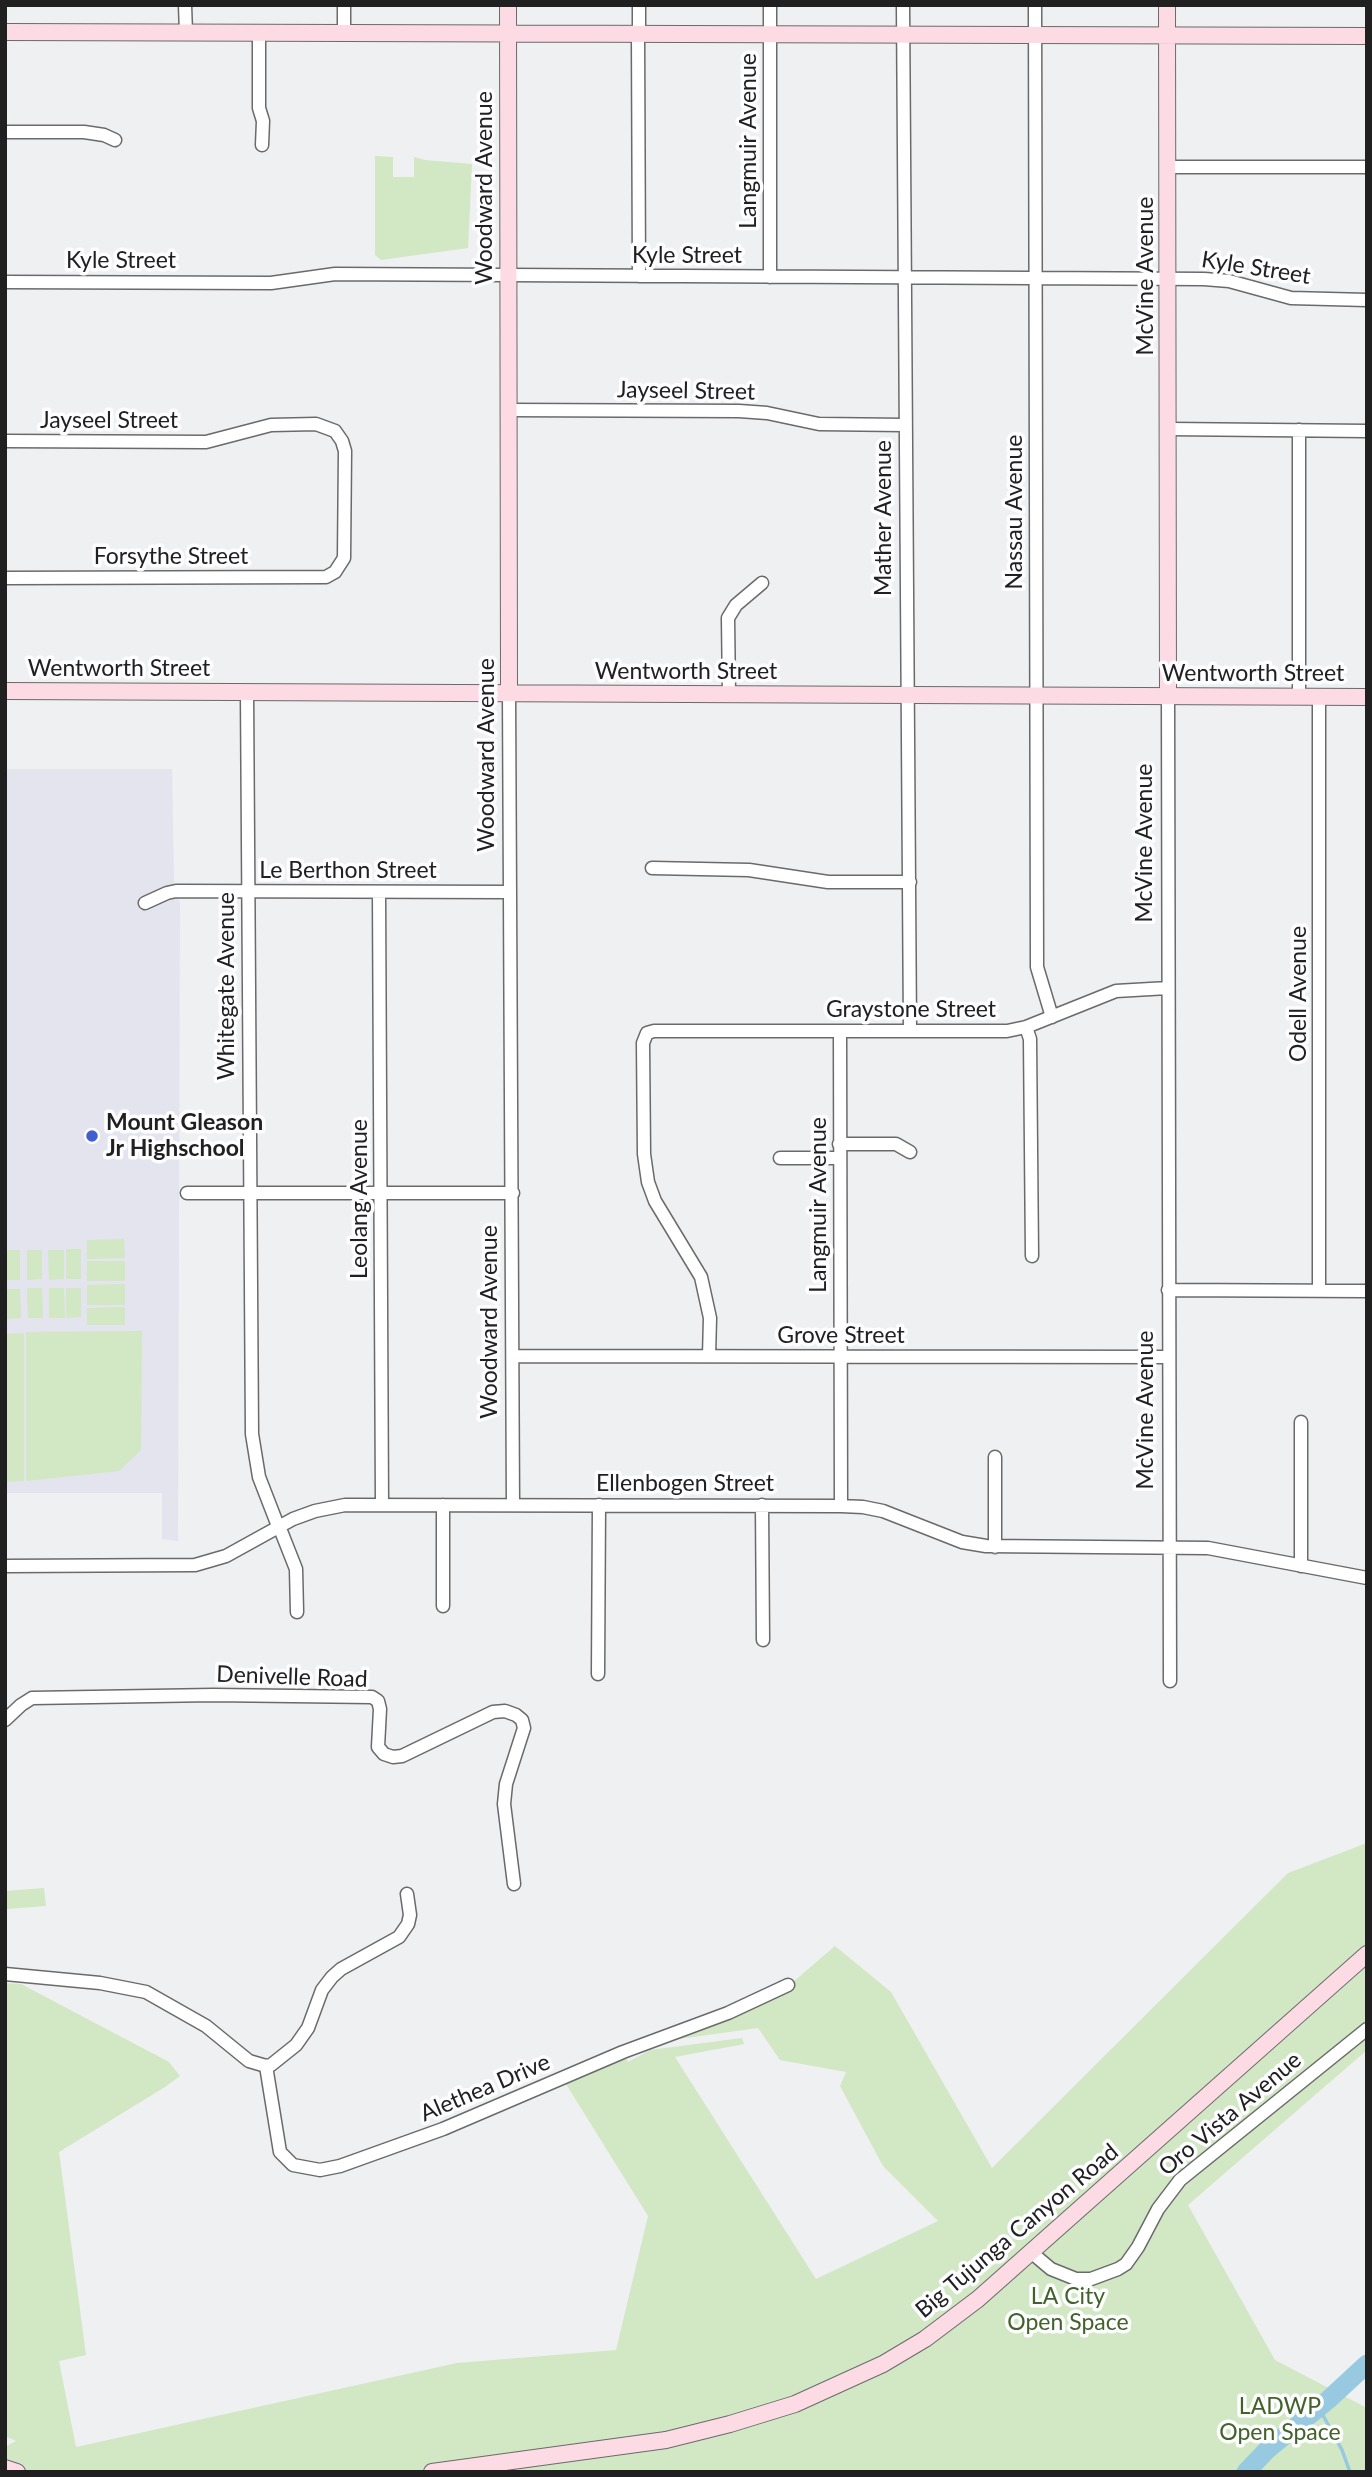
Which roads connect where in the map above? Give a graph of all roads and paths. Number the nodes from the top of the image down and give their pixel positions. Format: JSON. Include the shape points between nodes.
{"nodes":[{"id":1,"x":185,"y":5,"type":"edge"},
{"id":2,"x":344,"y":5,"type":"edge"},
{"id":3,"x":508,"y":5,"type":"edge"},
{"id":4,"x":639,"y":5,"type":"edge"},
{"id":5,"x":770,"y":5,"type":"edge"},
{"id":6,"x":903,"y":5,"type":"edge"},
{"id":7,"x":1035,"y":5,"type":"edge"},
{"id":8,"x":1167,"y":5,"type":"edge"},
{"id":9,"x":5,"y":32,"type":"edge"},
{"id":10,"x":186,"y":33,"type":"junction"},
{"id":11,"x":259,"y":33,"type":"junction"},
{"id":12,"x":344,"y":33,"type":"junction"},
{"id":13,"x":508,"y":33,"type":"junction"},
{"id":14,"x":639,"y":33,"type":"junction"},
{"id":15,"x":770,"y":34,"type":"junction"},
{"id":16,"x":903,"y":35,"type":"junction"},
{"id":17,"x":1035,"y":36,"type":"junction"},
{"id":18,"x":1168,"y":36,"type":"junction"},
{"id":19,"x":1367,"y":36,"type":"edge"},
{"id":20,"x":5,"y":132,"type":"edge"},
{"id":21,"x":115,"y":140,"type":"dead end"},
{"id":22,"x":262,"y":145,"type":"dead end"},
{"id":23,"x":1168,"y":167,"type":"junction"},
{"id":24,"x":1367,"y":167,"type":"edge"},
{"id":25,"x":508,"y":276,"type":"junction"},
{"id":26,"x":639,"y":276,"type":"junction"},
{"id":27,"x":770,"y":278,"type":"junction"},
{"id":28,"x":904,"y":278,"type":"junction"},
{"id":29,"x":1036,"y":278,"type":"junction"},
{"id":30,"x":1169,"y":278,"type":"junction"},
{"id":31,"x":5,"y":282,"type":"edge"},
{"id":32,"x":1367,"y":300,"type":"edge"},
{"id":33,"x":508,"y":410,"type":"junction"},
{"id":34,"x":904,"y":425,"type":"junction"},
{"id":35,"x":1169,"y":429,"type":"junction"},
{"id":36,"x":1299,"y":430,"type":"junction"},
{"id":37,"x":1367,"y":430,"type":"edge"},
{"id":38,"x":5,"y":441,"type":"edge"},
{"id":39,"x":335,"y":572,"type":"joint"},
{"id":40,"x":5,"y":578,"type":"edge"},
{"id":41,"x":762,"y":583,"type":"dead end"},
{"id":42,"x":5,"y":691,"type":"edge"},
{"id":43,"x":247,"y":692,"type":"junction"},
{"id":44,"x":509,"y":694,"type":"junction"},
{"id":45,"x":729,"y":695,"type":"junction"},
{"id":46,"x":906,"y":695,"type":"junction"},
{"id":47,"x":1036,"y":696,"type":"junction"},
{"id":48,"x":1168,"y":696,"type":"junction"},
{"id":49,"x":1299,"y":697,"type":"junction"},
{"id":50,"x":1319,"y":697,"type":"junction"},
{"id":51,"x":1367,"y":697,"type":"edge"},
{"id":52,"x":652,"y":868,"type":"dead end"},
{"id":53,"x":910,"y":882,"type":"junction"},
{"id":54,"x":248,"y":892,"type":"junction"},
{"id":55,"x":379,"y":892,"type":"junction"},
{"id":56,"x":510,"y":892,"type":"junction"},
{"id":57,"x":145,"y":903,"type":"dead end"},
{"id":58,"x":1168,"y":988,"type":"junction"},
{"id":59,"x":1052,"y":1017,"type":"junction"},
{"id":60,"x":1026,"y":1027,"type":"junction"},
{"id":61,"x":840,"y":1031,"type":"junction"},
{"id":62,"x":910,"y":1031,"type":"junction"},
{"id":63,"x":839,"y":1144,"type":"junction"},
{"id":64,"x":911,"y":1152,"type":"dead end"},
{"id":65,"x":780,"y":1158,"type":"dead end"},
{"id":66,"x":839,"y":1158,"type":"junction"},
{"id":67,"x":187,"y":1193,"type":"dead end"},
{"id":68,"x":249,"y":1193,"type":"junction"},
{"id":69,"x":382,"y":1193,"type":"junction"},
{"id":70,"x":513,"y":1193,"type":"junction"},
{"id":71,"x":1032,"y":1256,"type":"dead end"},
{"id":72,"x":1168,"y":1290,"type":"junction"},
{"id":73,"x":1319,"y":1291,"type":"junction"},
{"id":74,"x":1367,"y":1291,"type":"edge"},
{"id":75,"x":513,"y":1356,"type":"junction"},
{"id":76,"x":709,"y":1356,"type":"junction"},
{"id":77,"x":841,"y":1356,"type":"junction"},
{"id":78,"x":1168,"y":1357,"type":"junction"},
{"id":79,"x":1301,"y":1423,"type":"dead end"},
{"id":80,"x":995,"y":1457,"type":"dead end"},
{"id":81,"x":382,"y":1505,"type":"junction"},
{"id":82,"x":443,"y":1505,"type":"junction"},
{"id":83,"x":513,"y":1505,"type":"junction"},
{"id":84,"x":599,"y":1505,"type":"junction"},
{"id":85,"x":762,"y":1506,"type":"junction"},
{"id":86,"x":841,"y":1506,"type":"junction"},
{"id":87,"x":279,"y":1526,"type":"junction"},
{"id":88,"x":995,"y":1547,"type":"junction"},
{"id":89,"x":1169,"y":1547,"type":"junction"},
{"id":90,"x":5,"y":1566,"type":"edge"},
{"id":91,"x":1301,"y":1566,"type":"junction"},
{"id":92,"x":1367,"y":1578,"type":"edge"},
{"id":93,"x":443,"y":1606,"type":"dead end"},
{"id":94,"x":297,"y":1612,"type":"dead end"},
{"id":95,"x":763,"y":1640,"type":"dead end"},
{"id":96,"x":598,"y":1674,"type":"dead end"},
{"id":97,"x":1170,"y":1681,"type":"dead end"},
{"id":98,"x":5,"y":1720,"type":"edge"},
{"id":99,"x":514,"y":1884,"type":"dead end"},
{"id":100,"x":407,"y":1894,"type":"dead end"},
{"id":101,"x":1367,"y":1954,"type":"edge"},
{"id":102,"x":5,"y":1974,"type":"edge"},
{"id":103,"x":788,"y":1985,"type":"dead end"},
{"id":104,"x":1367,"y":2029,"type":"edge"},
{"id":105,"x":266,"y":2066,"type":"junction"},
{"id":106,"x":1032,"y":2253,"type":"junction"},
{"id":107,"x":5,"y":2468,"type":"edge"},
{"id":108,"x":17,"y":2472,"type":"edge"},
{"id":109,"x":432,"y":2472,"type":"edge"}],
"edges":[{"from":1,"to":10,"type":"street"},
{"from":2,"to":12,"type":"street"},
{"from":3,"to":13,"type":"street","name":"Woodward Avenue"},
{"from":4,"to":14,"type":"street"},
{"from":5,"to":15,"type":"street","name":"Langmuir Avenue"},
{"from":6,"to":16,"type":"street","name":"Mather Avenue"},
{"from":7,"to":17,"type":"street","name":"Nassau Avenue"},
{"from":8,"to":18,"type":"street","name":"McVine Avenue"},
{"from":9,"to":10,"type":"street"},
{"from":10,"to":11,"type":"street"},
{"from":11,"to":12,"type":"street"},
{"from":11,"to":22,"type":"street"},
{"from":12,"to":13,"type":"street"},
{"from":13,"to":14,"type":"street"},
{"from":13,"to":25,"type":"street","name":"Woodward Avenue"},
{"from":14,"to":15,"type":"street"},
{"from":14,"to":26,"type":"street"},
{"from":15,"to":16,"type":"street"},
{"from":15,"to":27,"type":"street","name":"Langmuir Avenue"},
{"from":16,"to":17,"type":"street"},
{"from":16,"to":28,"type":"street","name":"Mather Avenue"},
{"from":17,"to":18,"type":"street"},
{"from":17,"to":29,"type":"street","name":"Nassau Avenue"},
{"from":18,"to":19,"type":"street"},
{"from":18,"to":23,"type":"street","name":"McVine Avenue"},
{"from":20,"to":21,"type":"street","via":[[84,132]]},
{"from":23,"to":24,"type":"street"},
{"from":23,"to":30,"type":"street","name":"McVine Avenue"},
{"from":25,"to":26,"type":"street","name":"Kyle Street"},
{"from":25,"to":31,"type":"street","name":"Kyle Street","via":[[335,274],[271,283]]},
{"from":25,"to":33,"type":"street","name":"Woodward Avenue"},
{"from":26,"to":27,"type":"street","name":"Kyle Street"},
{"from":27,"to":28,"type":"street","name":"Kyle Street"},
{"from":28,"to":29,"type":"street","name":"Kyle Street"},
{"from":28,"to":34,"type":"street","name":"Mather Avenue"},
{"from":29,"to":30,"type":"street","name":"Kyle Street"},
{"from":29,"to":47,"type":"street","name":"Nassau Avenue"},
{"from":30,"to":32,"type":"street","name":"Kyle Street","via":[[1222,280],[1304,300]]},
{"from":30,"to":35,"type":"street","name":"McVine Avenue"},
{"from":33,"to":34,"type":"street","name":"Jayseel Street","via":[[739,411],[819,424]]},
{"from":33,"to":44,"type":"street","name":"Woodward Avenue"},
{"from":34,"to":46,"type":"street","name":"Mather Avenue"},
{"from":35,"to":36,"type":"street"},
{"from":35,"to":48,"type":"street","name":"McVine Avenue"},
{"from":36,"to":37,"type":"street"},
{"from":36,"to":49,"type":"street"},
{"from":38,"to":39,"type":"street","name":"Jayseel Street","via":[[206,442],[284,424],[316,424],[335,431],[345,451],[344,552]]},
{"from":39,"to":40,"type":"street","name":"Forsythe Street","via":[[321,578]]},
{"from":41,"to":45,"type":"street","via":[[728,618]]},
{"from":42,"to":43,"type":"street","name":"Wentworth Street"},
{"from":43,"to":44,"type":"street","name":"Wentworth Street"},
{"from":43,"to":54,"type":"street","name":"Whitegate Avenue"},
{"from":44,"to":45,"type":"street","name":"Wentworth Street"},
{"from":44,"to":56,"type":"street","name":"Woodward Avenue"},
{"from":45,"to":46,"type":"street","name":"Wentworth Street"},
{"from":46,"to":47,"type":"street","name":"Wentworth Street"},
{"from":46,"to":53,"type":"street","name":"Mather Avenue"},
{"from":47,"to":48,"type":"street","name":"Wentworth Street"},
{"from":47,"to":59,"type":"street","name":"Nassau Avenue","via":[[1037,967]]},
{"from":48,"to":49,"type":"street","name":"Wentworth Street"},
{"from":48,"to":58,"type":"street","name":"McVine Avenue"},
{"from":49,"to":50,"type":"street","name":"Wentworth Street"},
{"from":50,"to":51,"type":"street","name":"Wentworth Street"},
{"from":50,"to":73,"type":"street","name":"Odell Avenue"},
{"from":52,"to":53,"type":"street","via":[[750,870],[828,882]]},
{"from":53,"to":62,"type":"street","name":"Mather Avenue"},
{"from":54,"to":55,"type":"street","name":"Le Berthon Street"},
{"from":54,"to":57,"type":"street","name":"Le Berthon Street","via":[[176,891]]},
{"from":54,"to":68,"type":"street","name":"Whitegate Avenue"},
{"from":55,"to":56,"type":"street","name":"Le Berthon Street"},
{"from":55,"to":69,"type":"street","name":"Leolang Avenue"},
{"from":56,"to":70,"type":"street","name":"Woodward Avenue"},
{"from":58,"to":59,"type":"street","name":"Graystone Street","via":[[1116,991]]},
{"from":58,"to":72,"type":"street","name":"McVine Avenue"},
{"from":59,"to":60,"type":"street","name":"Graystone Street"},
{"from":60,"to":62,"type":"street","name":"Graystone Street"},
{"from":60,"to":71,"type":"street","via":[[1030,1038]]},
{"from":61,"to":62,"type":"street","name":"Graystone Street"},
{"from":61,"to":63,"type":"street","name":"Langmuir Avenue"},
{"from":61,"to":76,"type":"street","name":"Graystone Street","via":[[647,1033],[643,1043],[648,1182],[701,1277],[710,1318]]},
{"from":63,"to":64,"type":"street","via":[[896,1144]]},
{"from":63,"to":66,"type":"street","name":"Langmuir Avenue"},
{"from":65,"to":66,"type":"street"},
{"from":66,"to":77,"type":"street","name":"Langmuir Avenue"},
{"from":67,"to":68,"type":"street"},
{"from":68,"to":69,"type":"street"},
{"from":68,"to":87,"type":"street","name":"Whitegate Avenue","via":[[251,1434],[259,1477]]},
{"from":69,"to":70,"type":"street"},
{"from":69,"to":81,"type":"street","name":"Leolang Avenue"},
{"from":70,"to":75,"type":"street","name":"Woodward Avenue"},
{"from":72,"to":73,"type":"street"},
{"from":72,"to":78,"type":"street","name":"McVine Avenue"},
{"from":73,"to":74,"type":"street"},
{"from":75,"to":76,"type":"street","name":"Grove Street"},
{"from":75,"to":83,"type":"street","name":"Woodward Avenue"},
{"from":76,"to":77,"type":"street","name":"Grove Street"},
{"from":77,"to":78,"type":"street","name":"Grove Street"},
{"from":77,"to":86,"type":"street","name":"Langmuir Avenue"},
{"from":78,"to":89,"type":"street","name":"McVine Avenue"},
{"from":79,"to":91,"type":"street"},
{"from":80,"to":88,"type":"street"},
{"from":81,"to":82,"type":"street","name":"Ellenbogen Street"},
{"from":81,"to":87,"type":"street","name":"Ellenbogen Street","via":[[328,1508]]},
{"from":82,"to":83,"type":"street","name":"Ellenbogen Street"},
{"from":82,"to":93,"type":"street"},
{"from":83,"to":84,"type":"street","name":"Ellenbogen Street"},
{"from":84,"to":85,"type":"street","name":"Ellenbogen Street"},
{"from":84,"to":96,"type":"street"},
{"from":85,"to":86,"type":"street","name":"Ellenbogen Street"},
{"from":85,"to":95,"type":"street"},
{"from":86,"to":88,"type":"street","name":"Ellenbogen Street","via":[[883,1511],[962,1542]]},
{"from":87,"to":90,"type":"street","name":"Ellenbogen Street","via":[[226,1556],[195,1565]]},
{"from":87,"to":94,"type":"street","name":"Whitegate Avenue","via":[[296,1569]]},
{"from":88,"to":89,"type":"street","name":"Ellenbogen Street"},
{"from":89,"to":91,"type":"street","name":"Ellenbogen Street","via":[[1215,1548]]},
{"from":89,"to":97,"type":"street","name":"McVine Avenue"},
{"from":91,"to":92,"type":"street","name":"Ellenbogen Street"},
{"from":98,"to":99,"type":"street","name":"Denivelle Road","via":[[32,1698],[366,1696],[378,1701],[378,1747],[393,1757],[493,1712],[516,1715],[524,1728],[504,1804]]},
{"from":100,"to":105,"type":"street","via":[[410,1915],[396,1941],[332,1977],[296,2045]]},
{"from":101,"to":106,"type":"street","name":"Big Tujunga Canyon Road"},
{"from":102,"to":105,"type":"street","via":[[146,1992],[206,2026],[249,2062]]},
{"from":103,"to":105,"type":"street","name":"Alethea Drive","via":[[422,2137],[320,2170],[293,2165],[280,2152]]},
{"from":104,"to":106,"type":"street","name":"Oro Vista Avenue","via":[[1180,2180],[1157,2209],[1126,2264],[1091,2279],[1076,2278],[1051,2269]]},
{"from":106,"to":109,"type":"street","name":"Big Tujunga Canyon Road","via":[[925,2339],[883,2364],[795,2404],[666,2440]]},
{"from":107,"to":108,"type":"street"}]}
